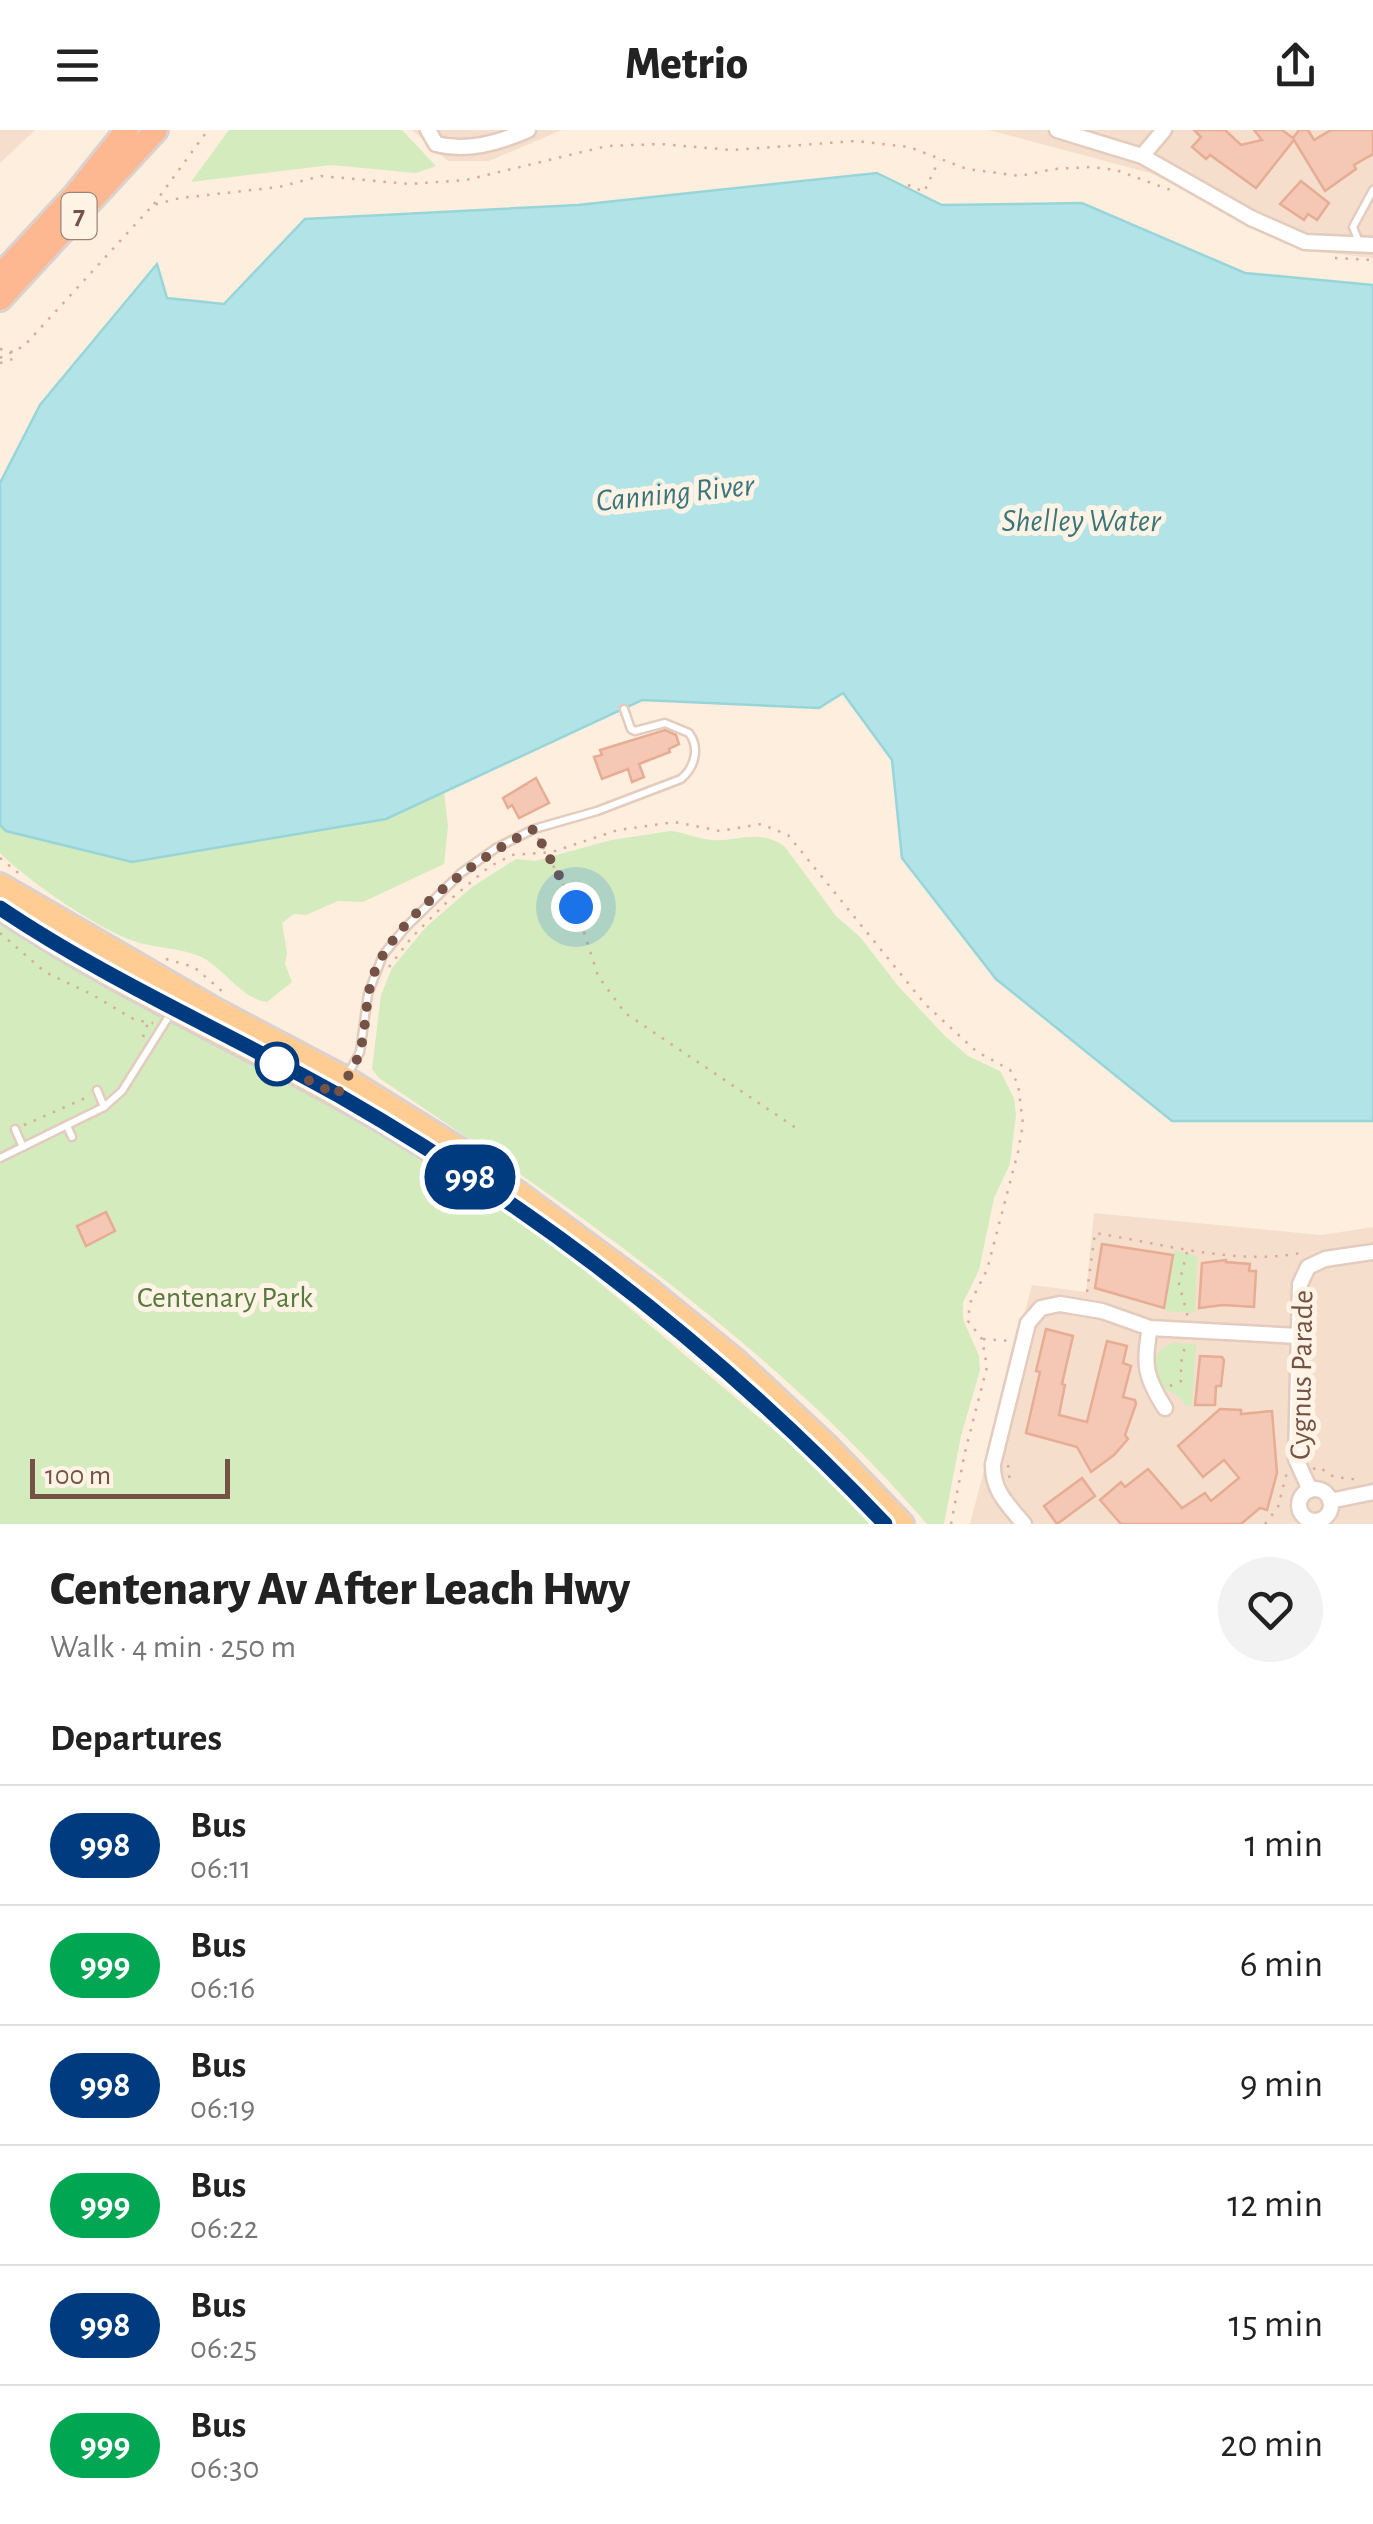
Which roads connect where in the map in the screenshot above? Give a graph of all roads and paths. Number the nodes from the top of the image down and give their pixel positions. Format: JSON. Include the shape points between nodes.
{"nodes":[{"id":1,"x":127,"y":130,"type":"edge"},
{"id":2,"x":156,"y":130,"type":"edge"},
{"id":3,"x":208,"y":130,"type":"edge"},
{"id":4,"x":428,"y":130,"type":"edge"},
{"id":5,"x":528,"y":130,"type":"edge"},
{"id":6,"x":1057,"y":130,"type":"edge"},
{"id":7,"x":1164,"y":130,"type":"edge"},
{"id":8,"x":1142,"y":156,"type":"junction"},
{"id":9,"x":939,"y":158,"type":"junction"},
{"id":10,"x":908,"y":185,"type":"dead end"},
{"id":11,"x":1373,"y":190,"type":"edge"},
{"id":12,"x":1178,"y":193,"type":"dead end"},
{"id":13,"x":153,"y":205,"type":"junction"},
{"id":14,"x":1366,"y":246,"type":"edge"},
{"id":15,"x":1328,"y":258,"type":"dead end"},
{"id":16,"x":1373,"y":260,"type":"edge"},
{"id":17,"x":0,"y":276,"type":"edge"},
{"id":18,"x":0,"y":299,"type":"edge"},
{"id":19,"x":0,"y":348,"type":"edge"},
{"id":20,"x":14,"y":352,"type":"junction"},
{"id":21,"x":0,"y":360,"type":"edge"},
{"id":22,"x":624,"y":709,"type":"dead end"},
{"id":23,"x":534,"y":829,"type":"junction"},
{"id":24,"x":545,"y":853,"type":"junction"},
{"id":25,"x":0,"y":885,"type":"edge"},
{"id":26,"x":0,"y":908,"type":"edge"},
{"id":27,"x":0,"y":933,"type":"edge"},
{"id":28,"x":388,"y":969,"type":"dead end"},
{"id":29,"x":168,"y":1018,"type":"junction"},
{"id":30,"x":148,"y":1024,"type":"dead end"},
{"id":31,"x":141,"y":1041,"type":"dead end"},
{"id":32,"x":341,"y":1087,"type":"junction"},
{"id":33,"x":97,"y":1092,"type":"joint"},
{"id":34,"x":104,"y":1107,"type":"junction"},
{"id":35,"x":67,"y":1126,"type":"junction"},
{"id":36,"x":796,"y":1128,"type":"dead end"},
{"id":37,"x":15,"y":1129,"type":"joint"},
{"id":38,"x":72,"y":1137,"type":"dead end"},
{"id":39,"x":23,"y":1147,"type":"junction"},
{"id":40,"x":0,"y":1158,"type":"edge"},
{"id":41,"x":1187,"y":1251,"type":"junction"},
{"id":42,"x":1373,"y":1252,"type":"edge"},
{"id":43,"x":1303,"y":1253,"type":"dead end"},
{"id":44,"x":1084,"y":1308,"type":"junction"},
{"id":45,"x":1188,"y":1323,"type":"dead end"},
{"id":46,"x":1150,"y":1328,"type":"junction"},
{"id":47,"x":1298,"y":1336,"type":"junction"},
{"id":48,"x":982,"y":1339,"type":"junction"},
{"id":49,"x":1187,"y":1340,"type":"dead end"},
{"id":50,"x":1023,"y":1342,"type":"junction"},
{"id":51,"x":1165,"y":1408,"type":"joint"},
{"id":52,"x":1302,"y":1475,"type":"junction"},
{"id":53,"x":1369,"y":1486,"type":"edge"},
{"id":54,"x":1310,"y":1490,"type":"junction"},
{"id":55,"x":1330,"y":1501,"type":"junction"},
{"id":56,"x":1297,"y":1520,"type":"edge"},
{"id":57,"x":1327,"y":1521,"type":"edge"},
{"id":58,"x":885,"y":1524,"type":"edge"},
{"id":59,"x":902,"y":1524,"type":"edge"},
{"id":60,"x":951,"y":1524,"type":"edge"},
{"id":61,"x":1024,"y":1524,"type":"edge"},
{"id":62,"x":1265,"y":1524,"type":"edge"}],
"edges":[{"from":1,"to":17,"type":"highway","number":"7"},
{"from":2,"to":18,"type":"highway","number":"7"},
{"from":3,"to":13,"type":"path"},
{"from":4,"to":5,"type":"street","via":[[436,144],[455,149]]},
{"from":6,"to":8,"type":"street"},
{"from":7,"to":8,"type":"street"},
{"from":8,"to":14,"type":"street","via":[[1305,242]]},
{"from":9,"to":10,"type":"path","via":[[924,192]]},
{"from":9,"to":12,"type":"path","via":[[1020,176],[1091,166]]},
{"from":9,"to":13,"type":"path","via":[[856,141],[731,150],[607,146],[466,180],[409,184],[321,176]]},
{"from":11,"to":14,"type":"lane","via":[[1353,227]]},
{"from":13,"to":20,"type":"path"},
{"from":15,"to":16,"type":"path"},
{"from":19,"to":20,"type":"path"},
{"from":20,"to":21,"type":"path","via":[[13,359]]},
{"from":22,"to":23,"type":"lane","via":[[635,731],[665,722],[689,732],[695,750],[687,773],[597,812]]},
{"from":23,"to":24,"type":"path"},
{"from":23,"to":32,"type":"lane","via":[[461,873],[383,955],[368,994],[360,1052]]},
{"from":24,"to":28,"type":"path","via":[[512,855],[488,867],[412,937]]},
{"from":24,"to":36,"type":"path","via":[[576,907],[598,976],[625,1013]]},
{"from":24,"to":48,"type":"path","via":[[618,830],[675,822],[720,831],[761,824],[778,830],[925,1004],[976,1051],[1010,1070],[1023,1124],[987,1270],[970,1303],[968,1321]]},
{"from":25,"to":32,"type":"main road"},
{"from":26,"to":29,"type":"main road"},
{"from":27,"to":29,"type":"path","via":[[45,972],[126,1015],[150,1022]]},
{"from":29,"to":32,"type":"main road"},
{"from":29,"to":34,"type":"lane"},
{"from":30,"to":31,"type":"path"},
{"from":32,"to":58,"type":"main road","via":[[666,1320],[755,1395]]},
{"from":32,"to":59,"type":"main road","via":[[460,1150],[648,1290],[748,1372]]},
{"from":33,"to":34,"type":"lane"},
{"from":33,"to":37,"type":"path"},
{"from":34,"to":35,"type":"lane"},
{"from":35,"to":38,"type":"lane"},
{"from":35,"to":39,"type":"lane"},
{"from":37,"to":39,"type":"lane"},
{"from":39,"to":40,"type":"lane"},
{"from":41,"to":43,"type":"path"},
{"from":41,"to":44,"type":"path","via":[[1095,1234]]},
{"from":41,"to":45,"type":"path","via":[[1179,1284]]},
{"from":42,"to":47,"type":"street","name":"Cygnus Parade","via":[[1308,1266],[1300,1284]]},
{"from":44,"to":46,"type":"street"},
{"from":44,"to":50,"type":"street","via":[[1041,1308]]},
{"from":46,"to":47,"type":"street"},
{"from":46,"to":51,"type":"street","via":[[1146,1372]]},
{"from":47,"to":52,"type":"street","name":"Cygnus Parade","via":[[1296,1459]]},
{"from":48,"to":50,"type":"path"},
{"from":48,"to":60,"type":"path","via":[[987,1367]]},
{"from":49,"to":51,"type":"path","via":[[1181,1380],[1165,1387]]},
{"from":50,"to":61,"type":"street","via":[[993,1480]]},
{"from":52,"to":53,"type":"path","via":[[1318,1467]]},
{"from":52,"to":54,"type":"street","name":"Cygnus Parade"},
{"from":52,"to":62,"type":"path","via":[[1287,1482]]},
{"from":53,"to":55,"type":"street"},
{"from":54,"to":55,"type":"street","via":[[1325,1492]]},
{"from":54,"to":56,"type":"street"},
{"from":55,"to":57,"type":"street"},
{"from":56,"to":57,"type":"street"}]}
